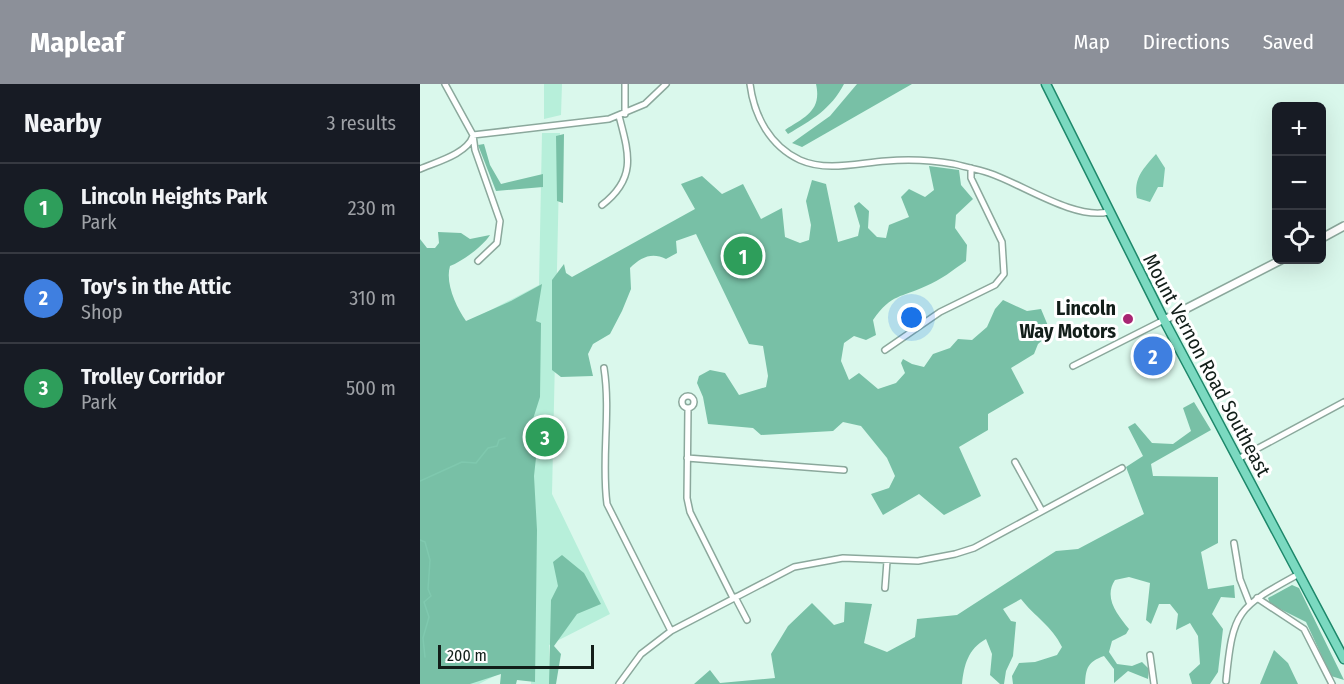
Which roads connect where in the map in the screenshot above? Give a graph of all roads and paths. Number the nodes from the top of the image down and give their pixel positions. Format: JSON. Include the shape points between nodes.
{"nodes":[{"id":1,"x":445,"y":84,"type":"edge"},
{"id":2,"x":625,"y":84,"type":"edge"},
{"id":3,"x":666,"y":84,"type":"edge"},
{"id":4,"x":750,"y":84,"type":"edge"},
{"id":5,"x":1046,"y":84,"type":"edge"},
{"id":6,"x":622,"y":115,"type":"junction"},
{"id":7,"x":473,"y":135,"type":"junction"},
{"id":8,"x":971,"y":168,"type":"junction"},
{"id":9,"x":420,"y":169,"type":"edge"},
{"id":10,"x":602,"y":205,"type":"dead end"},
{"id":11,"x":1108,"y":212,"type":"junction"},
{"id":12,"x":1344,"y":226,"type":"edge"},
{"id":13,"x":1326,"y":236,"type":"edge"},
{"id":14,"x":478,"y":261,"type":"dead end"},
{"id":15,"x":1273,"y":264,"type":"edge"},
{"id":16,"x":1164,"y":320,"type":"junction"},
{"id":17,"x":885,"y":350,"type":"dead end"},
{"id":18,"x":1073,"y":366,"type":"dead end"},
{"id":19,"x":604,"y":368,"type":"dead end"},
{"id":20,"x":1344,"y":402,"type":"edge"},
{"id":21,"x":688,"y":408,"type":"dead end"},
{"id":22,"x":687,"y":458,"type":"junction"},
{"id":23,"x":1238,"y":459,"type":"junction"},
{"id":24,"x":1015,"y":462,"type":"dead end"},
{"id":25,"x":1122,"y":468,"type":"dead end"},
{"id":26,"x":844,"y":470,"type":"dead end"},
{"id":27,"x":1042,"y":511,"type":"junction"},
{"id":28,"x":1234,"y":543,"type":"dead end"},
{"id":29,"x":887,"y":561,"type":"junction"},
{"id":30,"x":1299,"y":574,"type":"junction"},
{"id":31,"x":885,"y":588,"type":"dead end"},
{"id":32,"x":734,"y":597,"type":"junction"},
{"id":33,"x":1257,"y":598,"type":"junction"},
{"id":34,"x":1249,"y":602,"type":"junction"},
{"id":35,"x":747,"y":620,"type":"dead end"},
{"id":36,"x":671,"y":631,"type":"junction"},
{"id":37,"x":1150,"y":656,"type":"dead end"},
{"id":38,"x":1344,"y":658,"type":"edge"},
{"id":39,"x":1226,"y":681,"type":"dead end"},
{"id":40,"x":619,"y":684,"type":"edge"},
{"id":41,"x":1154,"y":684,"type":"edge"},
{"id":42,"x":1332,"y":684,"type":"edge"}],
"edges":[{"from":1,"to":7,"type":"street"},
{"from":2,"to":6,"type":"street"},
{"from":3,"to":6,"type":"street","via":[[645,104]]},
{"from":4,"to":8,"type":"street","via":[[758,116],[767,132],[779,146],[803,161],[825,166],[915,160]]},
{"from":5,"to":11,"type":"main road","name":"Mount Vernon Road Southeast"},
{"from":6,"to":7,"type":"street"},
{"from":6,"to":10,"type":"street","via":[[628,164],[625,180]]},
{"from":7,"to":9,"type":"street","via":[[460,151]]},
{"from":7,"to":14,"type":"street","via":[[500,221],[496,243]]},
{"from":8,"to":11,"type":"street","via":[[1084,212]]},
{"from":8,"to":17,"type":"street","via":[[971,178],[1002,242],[1004,274],[995,285],[940,312]]},
{"from":11,"to":16,"type":"main road","name":"Mount Vernon Road Southeast"},
{"from":12,"to":13,"type":"street"},
{"from":15,"to":16,"type":"street"},
{"from":16,"to":18,"type":"street"},
{"from":16,"to":23,"type":"main road","name":"Mount Vernon Road Southeast"},
{"from":19,"to":36,"type":"street","via":[[607,504]]},
{"from":20,"to":23,"type":"street"},
{"from":21,"to":22,"type":"street"},
{"from":22,"to":26,"type":"street"},
{"from":22,"to":32,"type":"street","via":[[690,512]]},
{"from":23,"to":30,"type":"main road","name":"Mount Vernon Road Southeast"},
{"from":24,"to":27,"type":"street"},
{"from":25,"to":27,"type":"street"},
{"from":27,"to":29,"type":"street","via":[[955,555]]},
{"from":28,"to":34,"type":"street","via":[[1240,579]]},
{"from":29,"to":31,"type":"street"},
{"from":29,"to":32,"type":"street","via":[[843,558],[808,563]]},
{"from":30,"to":33,"type":"street"},
{"from":30,"to":38,"type":"main road","name":"Mount Vernon Road Southeast"},
{"from":32,"to":35,"type":"street"},
{"from":32,"to":36,"type":"street"},
{"from":33,"to":34,"type":"street"},
{"from":33,"to":42,"type":"street","via":[[1305,629]]},
{"from":34,"to":39,"type":"street","via":[[1233,632]]},
{"from":36,"to":40,"type":"street","via":[[641,654]]},
{"from":37,"to":41,"type":"street"}]}
